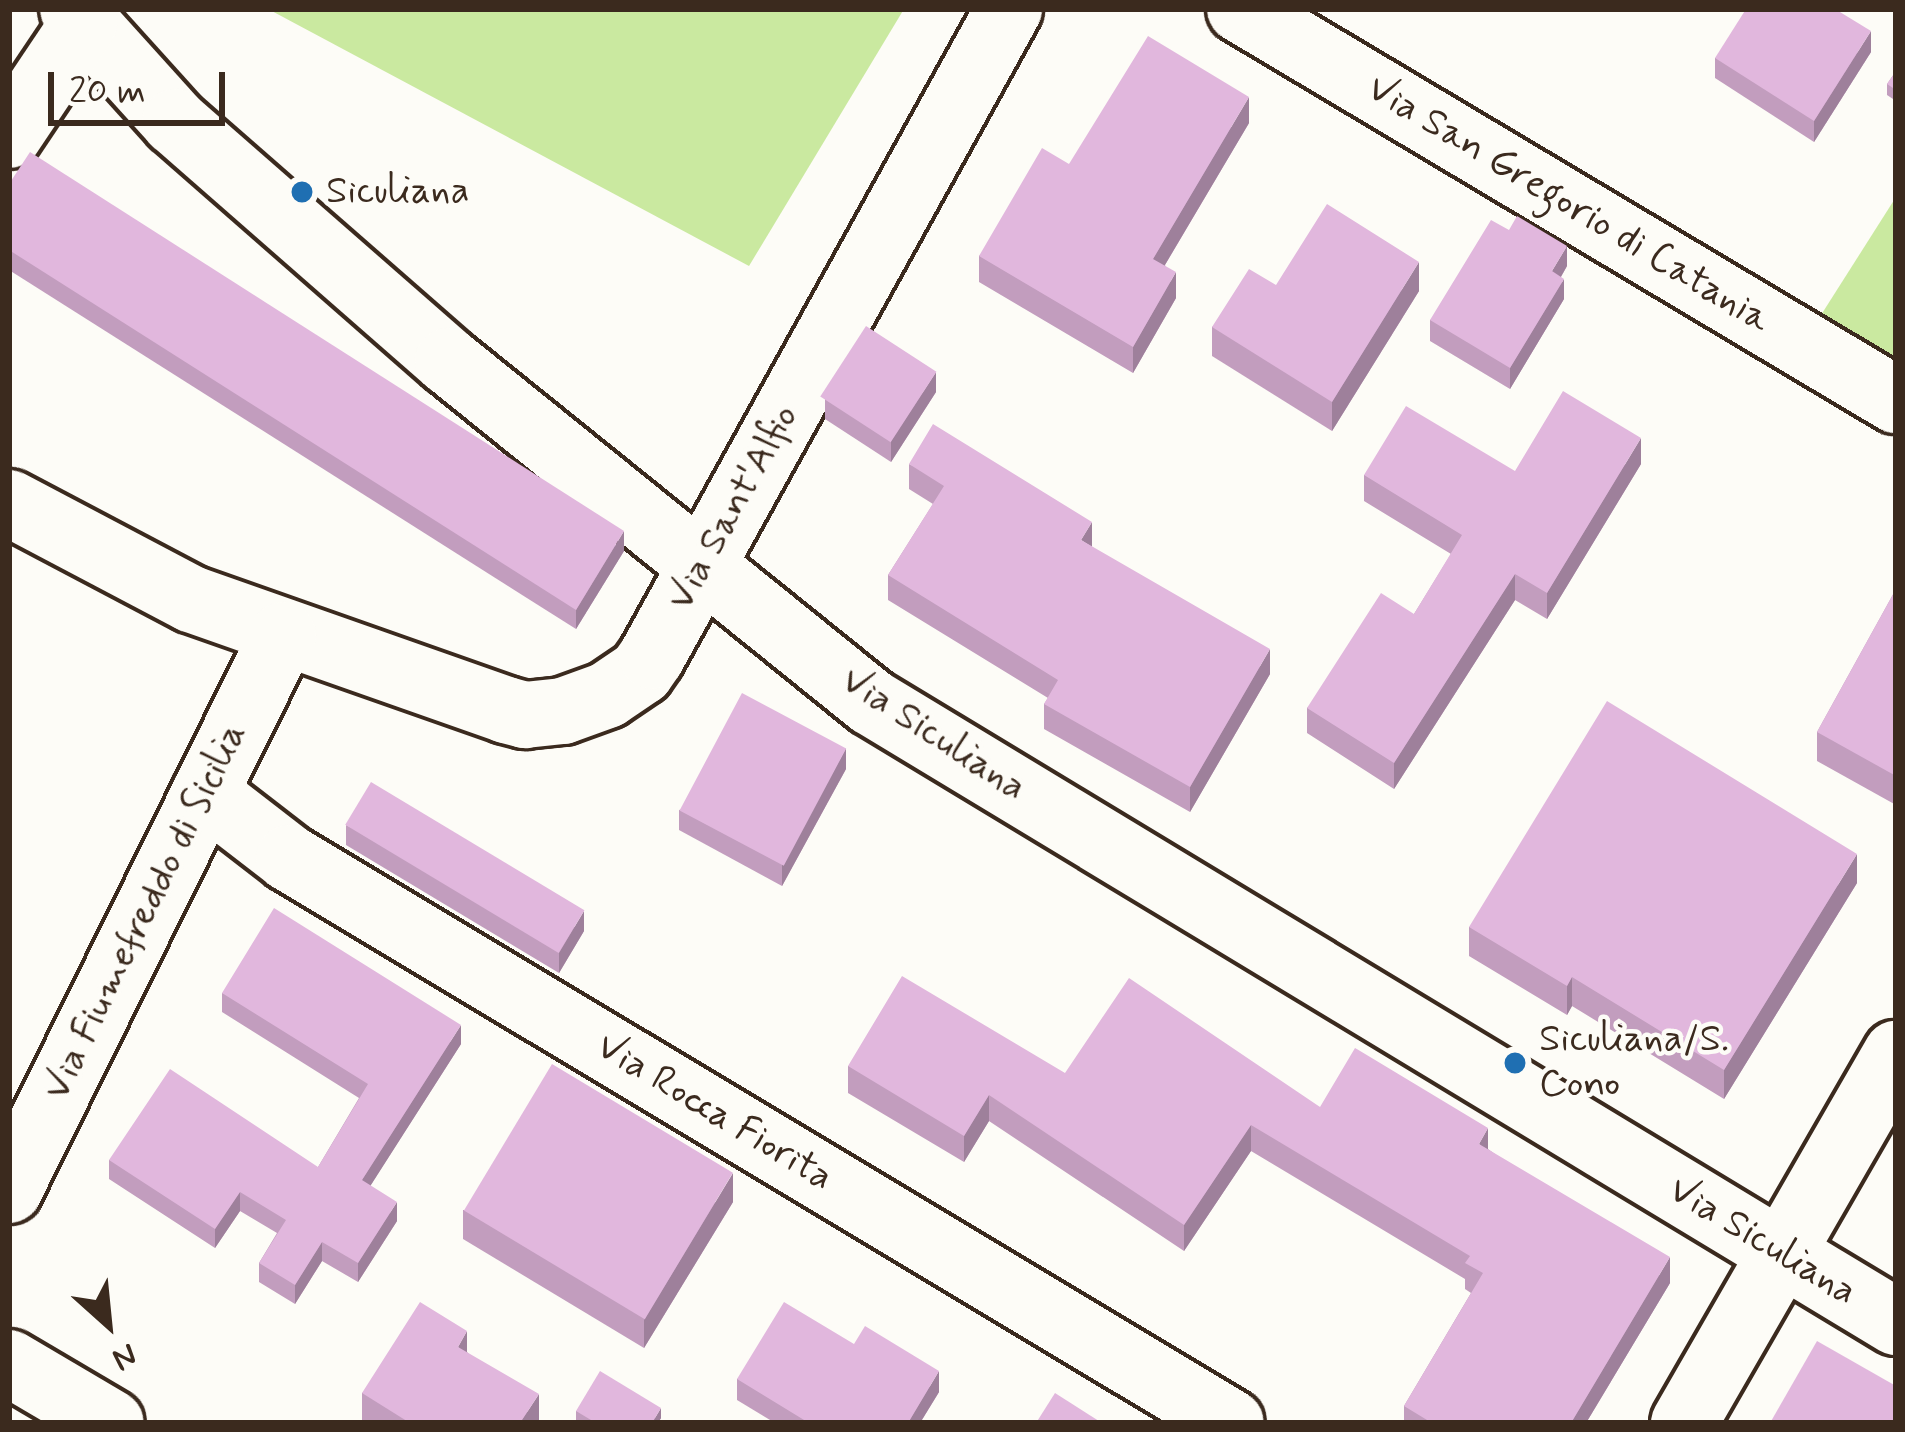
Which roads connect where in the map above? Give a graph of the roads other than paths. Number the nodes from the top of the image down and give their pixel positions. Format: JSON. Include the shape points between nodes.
{"nodes":[{"id":1,"x":1009,"y":9,"type":"edge"},
{"id":2,"x":1240,"y":9,"type":"edge"},
{"id":3,"x":79,"y":16,"type":"edge"},
{"id":4,"x":9,"y":135,"type":"edge"},
{"id":5,"x":1896,"y":400,"type":"edge"},
{"id":6,"x":9,"y":503,"type":"edge"},
{"id":7,"x":702,"y":566,"type":"junction"},
{"id":8,"x":284,"y":635,"type":"junction"},
{"id":9,"x":205,"y":794,"type":"junction"},
{"id":10,"x":1896,"y":1054,"type":"edge"},
{"id":11,"x":9,"y":1190,"type":"edge"},
{"id":12,"x":1779,"y":1253,"type":"junction"},
{"id":13,"x":1896,"y":1322,"type":"edge"},
{"id":14,"x":9,"y":1363,"type":"edge"},
{"id":15,"x":111,"y":1423,"type":"edge"},
{"id":16,"x":1231,"y":1423,"type":"edge"},
{"id":17,"x":1684,"y":1423,"type":"edge"}],
"edges":[{"from":1,"to":7,"type":"street","name":"Via Sant'Alfio"},
{"from":2,"to":5,"type":"street","name":"Via San Gregorio di Catania"},
{"from":3,"to":4,"type":"street"},
{"from":3,"to":7,"type":"street","name":"Via Siculiana","via":[[175,122],[448,362]]},
{"from":6,"to":8,"type":"street","via":[[162,585]]},
{"from":7,"to":8,"type":"street","name":"Via Sant'Alfio","via":[[641,672],[563,710],[506,710]]},
{"from":7,"to":12,"type":"street","name":"Via Siculiana","via":[[871,702]]},
{"from":8,"to":9,"type":"street","name":"Via Fiumefreddo di Sicilia"},
{"from":9,"to":11,"type":"street","name":"Via Fiumefreddo di Sicilia"},
{"from":9,"to":16,"type":"street","name":"Via Rocca Fiorita","via":[[289,858]]},
{"from":10,"to":12,"type":"street"},
{"from":12,"to":13,"type":"street","name":"Via Siculiana"},
{"from":12,"to":17,"type":"street"},
{"from":14,"to":15,"type":"street"}]}
